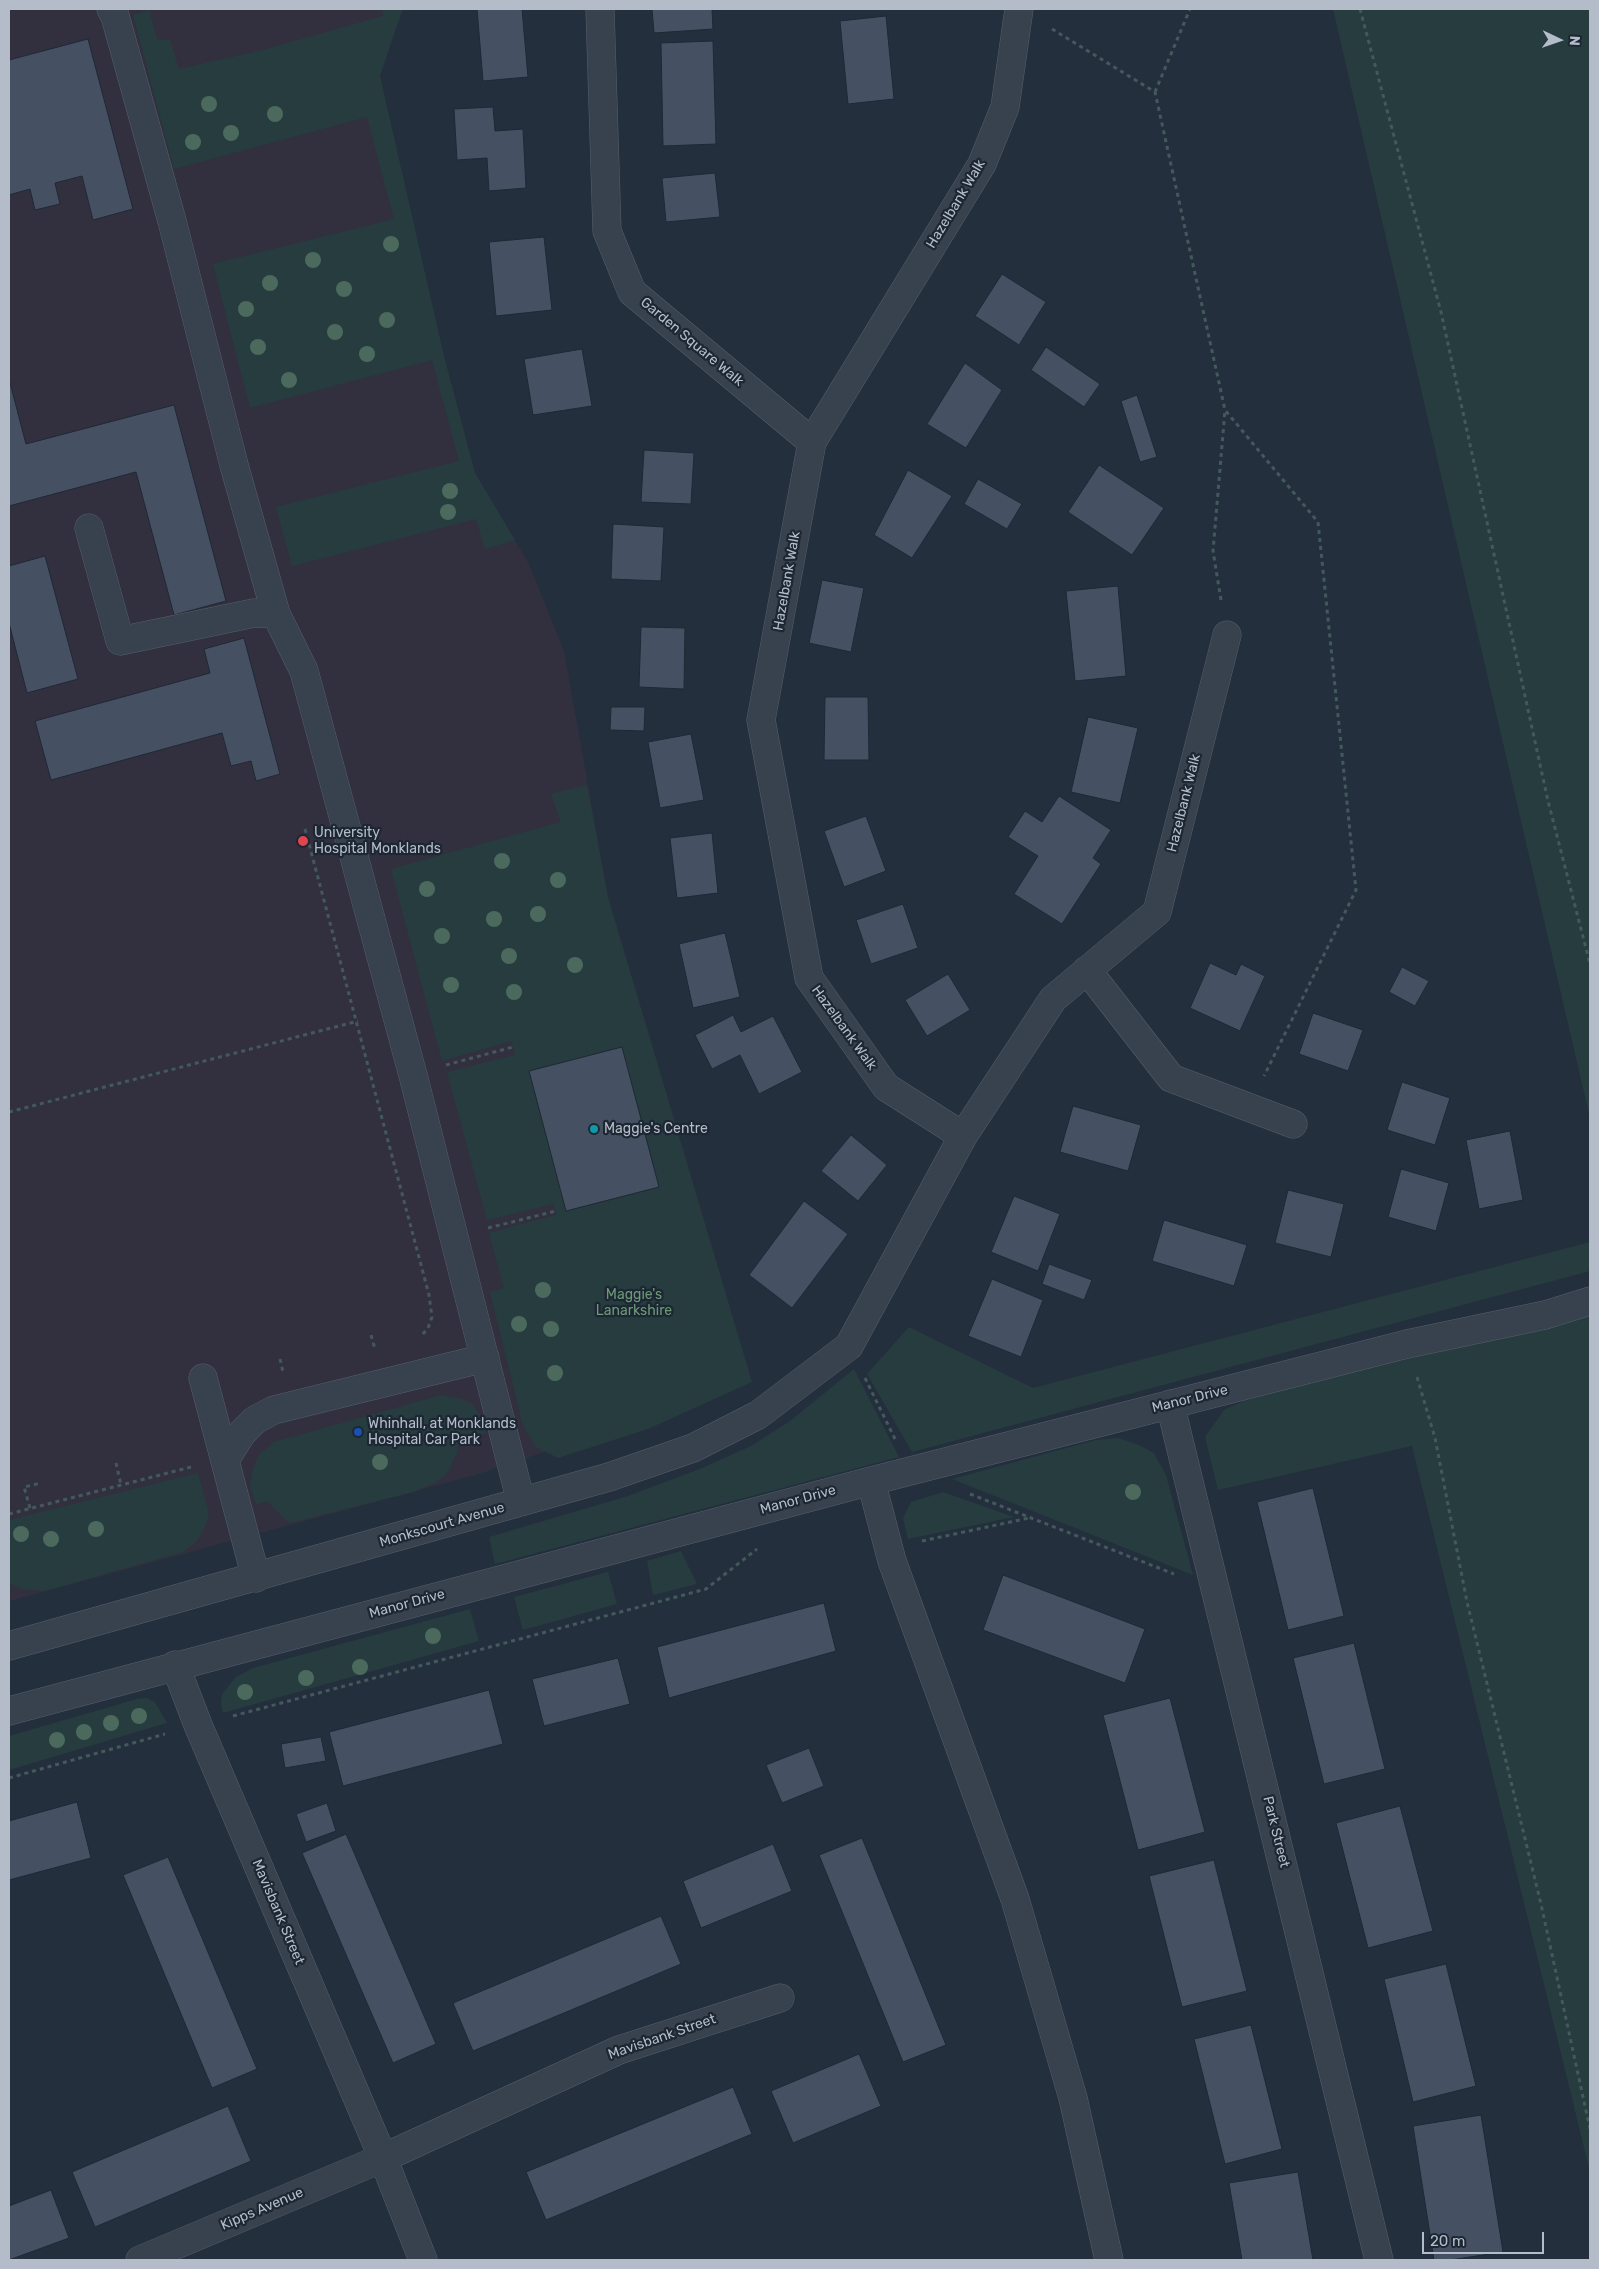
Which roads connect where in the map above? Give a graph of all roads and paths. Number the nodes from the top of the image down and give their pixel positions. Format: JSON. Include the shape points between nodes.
{"nodes":[{"id":1,"x":111,"y":9,"type":"edge"},
{"id":2,"x":600,"y":9,"type":"edge"},
{"id":3,"x":1019,"y":9,"type":"edge"},
{"id":4,"x":1190,"y":9,"type":"edge"},
{"id":5,"x":1360,"y":9,"type":"edge"},
{"id":6,"x":1045,"y":24,"type":"dead end"},
{"id":7,"x":1155,"y":92,"type":"junction"},
{"id":8,"x":1225,"y":410,"type":"junction"},
{"id":9,"x":812,"y":442,"type":"junction"},
{"id":10,"x":89,"y":528,"type":"dead end"},
{"id":11,"x":276,"y":614,"type":"junction"},
{"id":12,"x":1227,"y":635,"type":"joint"},
{"id":13,"x":305,"y":830,"type":"dead end"},
{"id":14,"x":1590,"y":964,"type":"edge"},
{"id":15,"x":1088,"y":970,"type":"junction"},
{"id":16,"x":396,"y":1011,"type":"junction"},
{"id":17,"x":356,"y":1021,"type":"junction"},
{"id":18,"x":513,"y":1046,"type":"dead end"},
{"id":19,"x":453,"y":1063,"type":"dead end"},
{"id":20,"x":1248,"y":1107,"type":"junction"},
{"id":21,"x":9,"y":1112,"type":"edge"},
{"id":22,"x":1294,"y":1124,"type":"dead end"},
{"id":23,"x":963,"y":1136,"type":"junction"},
{"id":24,"x":556,"y":1211,"type":"dead end"},
{"id":25,"x":481,"y":1230,"type":"dead end"},
{"id":26,"x":1590,"y":1301,"type":"edge"},
{"id":27,"x":418,"y":1339,"type":"dead end"},
{"id":28,"x":1407,"y":1344,"type":"junction"},
{"id":29,"x":849,"y":1346,"type":"junction"},
{"id":30,"x":485,"y":1358,"type":"junction"},
{"id":31,"x":280,"y":1359,"type":"dead end"},
{"id":32,"x":285,"y":1377,"type":"dead end"},
{"id":33,"x":203,"y":1378,"type":"dead end"},
{"id":34,"x":1170,"y":1404,"type":"junction"},
{"id":35,"x":225,"y":1460,"type":"junction"},
{"id":36,"x":116,"y":1463,"type":"dead end"},
{"id":37,"x":911,"y":1470,"type":"junction"},
{"id":38,"x":871,"y":1481,"type":"junction"},
{"id":39,"x":41,"y":1483,"type":"dead end"},
{"id":40,"x":121,"y":1485,"type":"dead end"},
{"id":41,"x":966,"y":1492,"type":"dead end"},
{"id":42,"x":521,"y":1502,"type":"junction"},
{"id":43,"x":30,"y":1508,"type":"dead end"},
{"id":44,"x":1029,"y":1518,"type":"junction"},
{"id":45,"x":889,"y":1548,"type":"junction"},
{"id":46,"x":758,"y":1549,"type":"dead end"},
{"id":47,"x":256,"y":1578,"type":"junction"},
{"id":48,"x":1217,"y":1590,"type":"junction"},
{"id":49,"x":9,"y":1646,"type":"edge"},
{"id":50,"x":175,"y":1665,"type":"junction"},
{"id":51,"x":9,"y":1711,"type":"edge"},
{"id":52,"x":198,"y":1725,"type":"junction"},
{"id":53,"x":9,"y":1778,"type":"edge"},
{"id":54,"x":780,"y":1998,"type":"dead end"},
{"id":55,"x":1590,"y":2129,"type":"edge"},
{"id":56,"x":383,"y":2158,"type":"junction"},
{"id":57,"x":140,"y":2260,"type":"edge"},
{"id":58,"x":423,"y":2260,"type":"edge"},
{"id":59,"x":1109,"y":2260,"type":"edge"},
{"id":60,"x":1379,"y":2260,"type":"edge"}],
"edges":[{"from":1,"to":11,"type":"street","via":[[172,221]]},
{"from":2,"to":9,"type":"street","name":"Garden Square Walk","via":[[607,231],[632,292]]},
{"from":3,"to":9,"type":"street","name":"Hazelbank Walk","via":[[1005,107],[982,164]]},
{"from":4,"to":7,"type":"path"},
{"from":5,"to":14,"type":"path","via":[[1441,312],[1548,801]]},
{"from":6,"to":7,"type":"path"},
{"from":7,"to":8,"type":"path"},
{"from":8,"to":12,"type":"path","via":[[1213,551]]},
{"from":8,"to":20,"type":"path","via":[[1318,522],[1356,890]]},
{"from":9,"to":23,"type":"street","name":"Hazelbank Walk","via":[[761,720],[809,978],[886,1086]]},
{"from":10,"to":11,"type":"street","via":[[120,641],[254,612]]},
{"from":11,"to":16,"type":"street","via":[[304,671]]},
{"from":12,"to":15,"type":"street","name":"Hazelbank Walk","via":[[1157,912]]},
{"from":13,"to":17,"type":"path"},
{"from":15,"to":20,"type":"street","via":[[1171,1078]]},
{"from":15,"to":23,"type":"street","name":"Hazelbank Walk","via":[[1053,999]]},
{"from":16,"to":17,"type":"path"},
{"from":16,"to":30,"type":"street"},
{"from":17,"to":21,"type":"path"},
{"from":17,"to":27,"type":"path","via":[[432,1307],[428,1328]]},
{"from":18,"to":19,"type":"path"},
{"from":20,"to":22,"type":"street"},
{"from":23,"to":29,"type":"street","name":"Hazelbank Walk"},
{"from":24,"to":25,"type":"path"},
{"from":26,"to":28,"type":"street","name":"Manor Drive","via":[[1545,1315]]},
{"from":28,"to":34,"type":"street","name":"Manor Drive"},
{"from":28,"to":55,"type":"path","via":[[1435,1438],[1467,1602],[1541,1904]]},
{"from":29,"to":37,"type":"path"},
{"from":29,"to":42,"type":"street","name":"Monkscourt Avenue","via":[[758,1415],[693,1448],[609,1477]]},
{"from":30,"to":35,"type":"street","via":[[274,1410],[254,1420]]},
{"from":30,"to":42,"type":"street"},
{"from":31,"to":32,"type":"path"},
{"from":33,"to":35,"type":"street"},
{"from":34,"to":37,"type":"street","name":"Manor Drive"},
{"from":34,"to":48,"type":"street","name":"Park Street"},
{"from":35,"to":47,"type":"street"},
{"from":36,"to":40,"type":"path"},
{"from":37,"to":38,"type":"street","name":"Manor Drive"},
{"from":38,"to":45,"type":"street"},
{"from":38,"to":50,"type":"street","name":"Manor Drive"},
{"from":39,"to":43,"type":"path","via":[[24,1487]]},
{"from":41,"to":44,"type":"path"},
{"from":42,"to":47,"type":"street","name":"Monkscourt Avenue"},
{"from":44,"to":45,"type":"path"},
{"from":44,"to":48,"type":"path"},
{"from":45,"to":59,"type":"street","via":[[1015,1899],[1074,2098]]},
{"from":46,"to":52,"type":"path","via":[[706,1589]]},
{"from":47,"to":49,"type":"street","name":"Monkscourt Avenue"},
{"from":48,"to":60,"type":"street","name":"Park Street"},
{"from":50,"to":51,"type":"street","name":"Manor Drive"},
{"from":50,"to":52,"type":"street","name":"Mavisbank Street"},
{"from":52,"to":53,"type":"path"},
{"from":52,"to":56,"type":"street","name":"Mavisbank Street"},
{"from":54,"to":56,"type":"street","name":"Mavisbank Street","via":[[619,2050]]},
{"from":56,"to":57,"type":"street","name":"Kipps Avenue"},
{"from":56,"to":58,"type":"street","name":"Mavisbank Street"}]}
